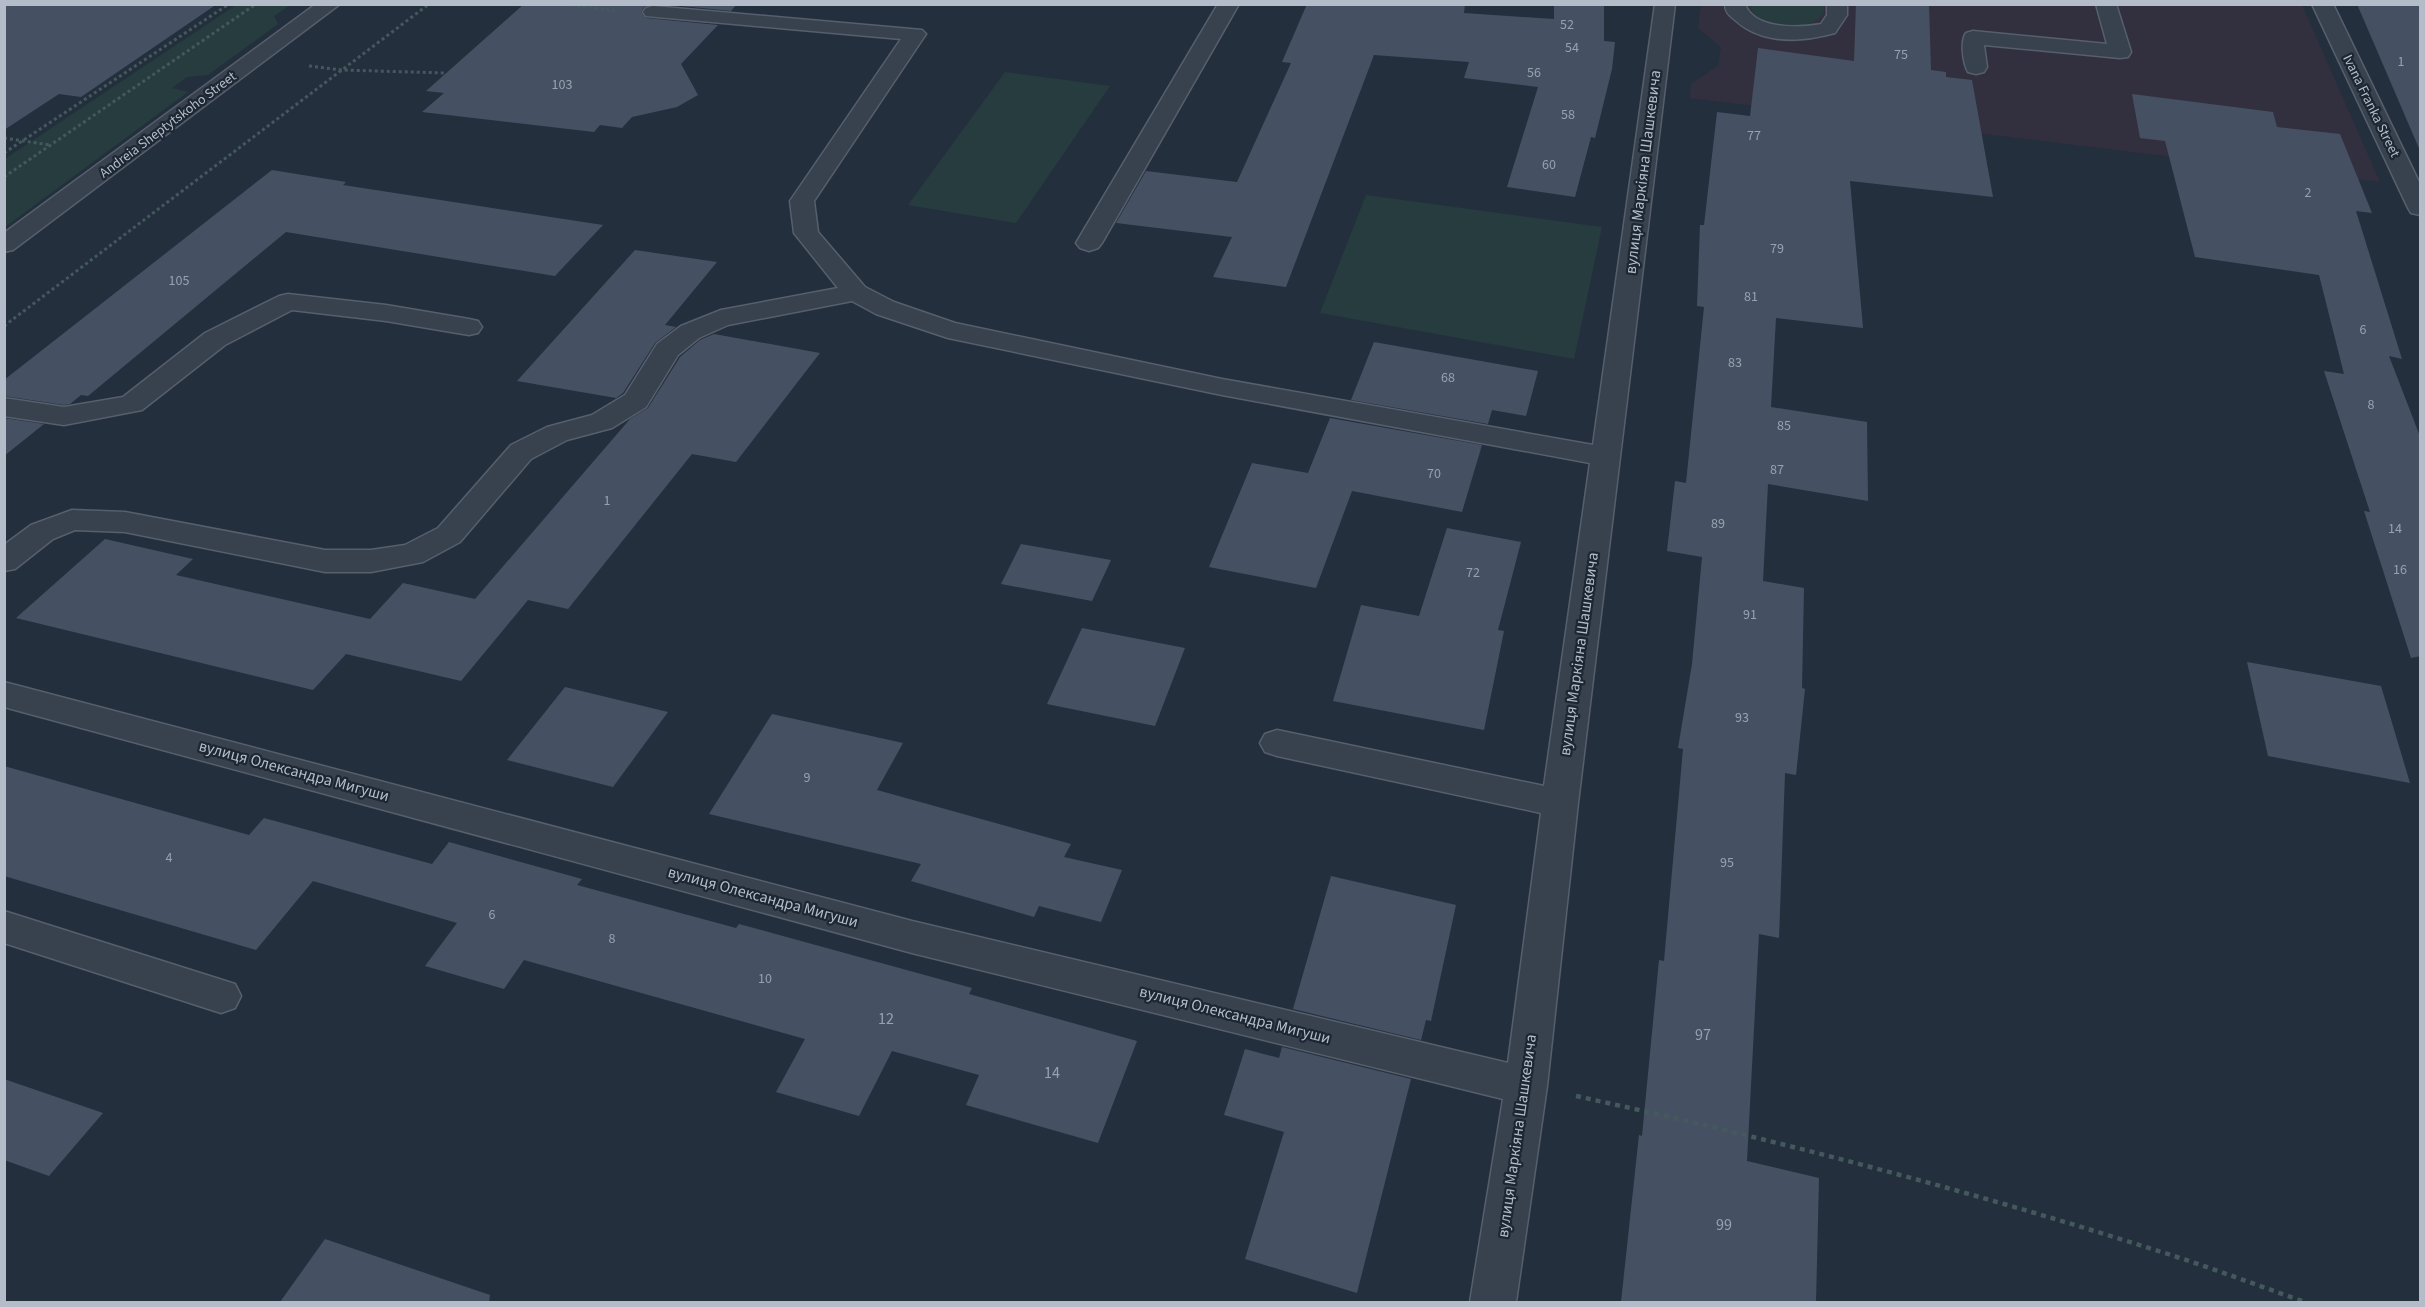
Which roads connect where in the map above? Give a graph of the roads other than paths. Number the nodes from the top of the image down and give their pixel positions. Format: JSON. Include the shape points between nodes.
{"nodes":[{"id":1,"x":330,"y":4,"type":"edge"},
{"id":2,"x":1229,"y":4,"type":"edge"},
{"id":3,"x":1665,"y":4,"type":"edge"},
{"id":4,"x":1735,"y":4,"type":"edge"},
{"id":5,"x":1837,"y":4,"type":"edge"},
{"id":6,"x":2106,"y":4,"type":"edge"},
{"id":7,"x":2322,"y":4,"type":"edge"},
{"id":8,"x":653,"y":12,"type":"road end"},
{"id":9,"x":1976,"y":67,"type":"dead end"},
{"id":10,"x":2421,"y":208,"type":"edge"},
{"id":11,"x":1089,"y":243,"type":"dead end"},
{"id":12,"x":4,"y":245,"type":"edge"},
{"id":13,"x":856,"y":293,"type":"junction"},
{"id":14,"x":469,"y":327,"type":"dead end"},
{"id":15,"x":4,"y":407,"type":"edge"},
{"id":16,"x":1605,"y":456,"type":"junction"},
{"id":17,"x":4,"y":561,"type":"edge"},
{"id":18,"x":4,"y":694,"type":"edge"},
{"id":19,"x":1277,"y":743,"type":"dead end"},
{"id":20,"x":1560,"y":803,"type":"junction"},
{"id":21,"x":4,"y":927,"type":"edge"},
{"id":22,"x":221,"y":996,"type":"dead end"},
{"id":23,"x":1526,"y":1086,"type":"junction"},
{"id":24,"x":1493,"y":1302,"type":"edge"}],
"edges":[{"from":1,"to":12,"type":"street","name":"Andreia Sheptytskoho Street"},
{"from":2,"to":11,"type":"street"},
{"from":3,"to":16,"type":"street","name":"вулиця Маркіяна Шашкевича"},
{"from":4,"to":5,"type":"street","via":[[1744,19],[1761,28],[1781,35],[1803,35],[1828,29],[1837,15]]},
{"from":6,"to":9,"type":"street","via":[[2120,52],[1973,37]]},
{"from":7,"to":10,"type":"street","name":"Ivana Franka Street"},
{"from":8,"to":13,"type":"street","via":[[915,34],[802,201],[806,233]]},
{"from":13,"to":16,"type":"street","via":[[885,308],[948,330],[1222,387]]},
{"from":13,"to":17,"type":"street","via":[[722,318],[690,332],[667,350],[636,401],[602,422],[557,433],[521,452],[449,535],[412,555],[370,561],[325,561],[125,522],[72,520],[42,532]]},
{"from":14,"to":15,"type":"street","via":[[288,302],[215,339],[132,404],[64,416]]},
{"from":16,"to":20,"type":"street","name":"вулиця Маркіяна Шашкевича"},
{"from":18,"to":23,"type":"street","name":"вулиця Олександра Мигуши","via":[[912,937]]},
{"from":19,"to":20,"type":"street"},
{"from":20,"to":23,"type":"street","name":"вулиця Маркіяна Шашкевича"},
{"from":21,"to":22,"type":"street"},
{"from":23,"to":24,"type":"street","name":"вулиця Маркіяна Шашкевича"}]}
